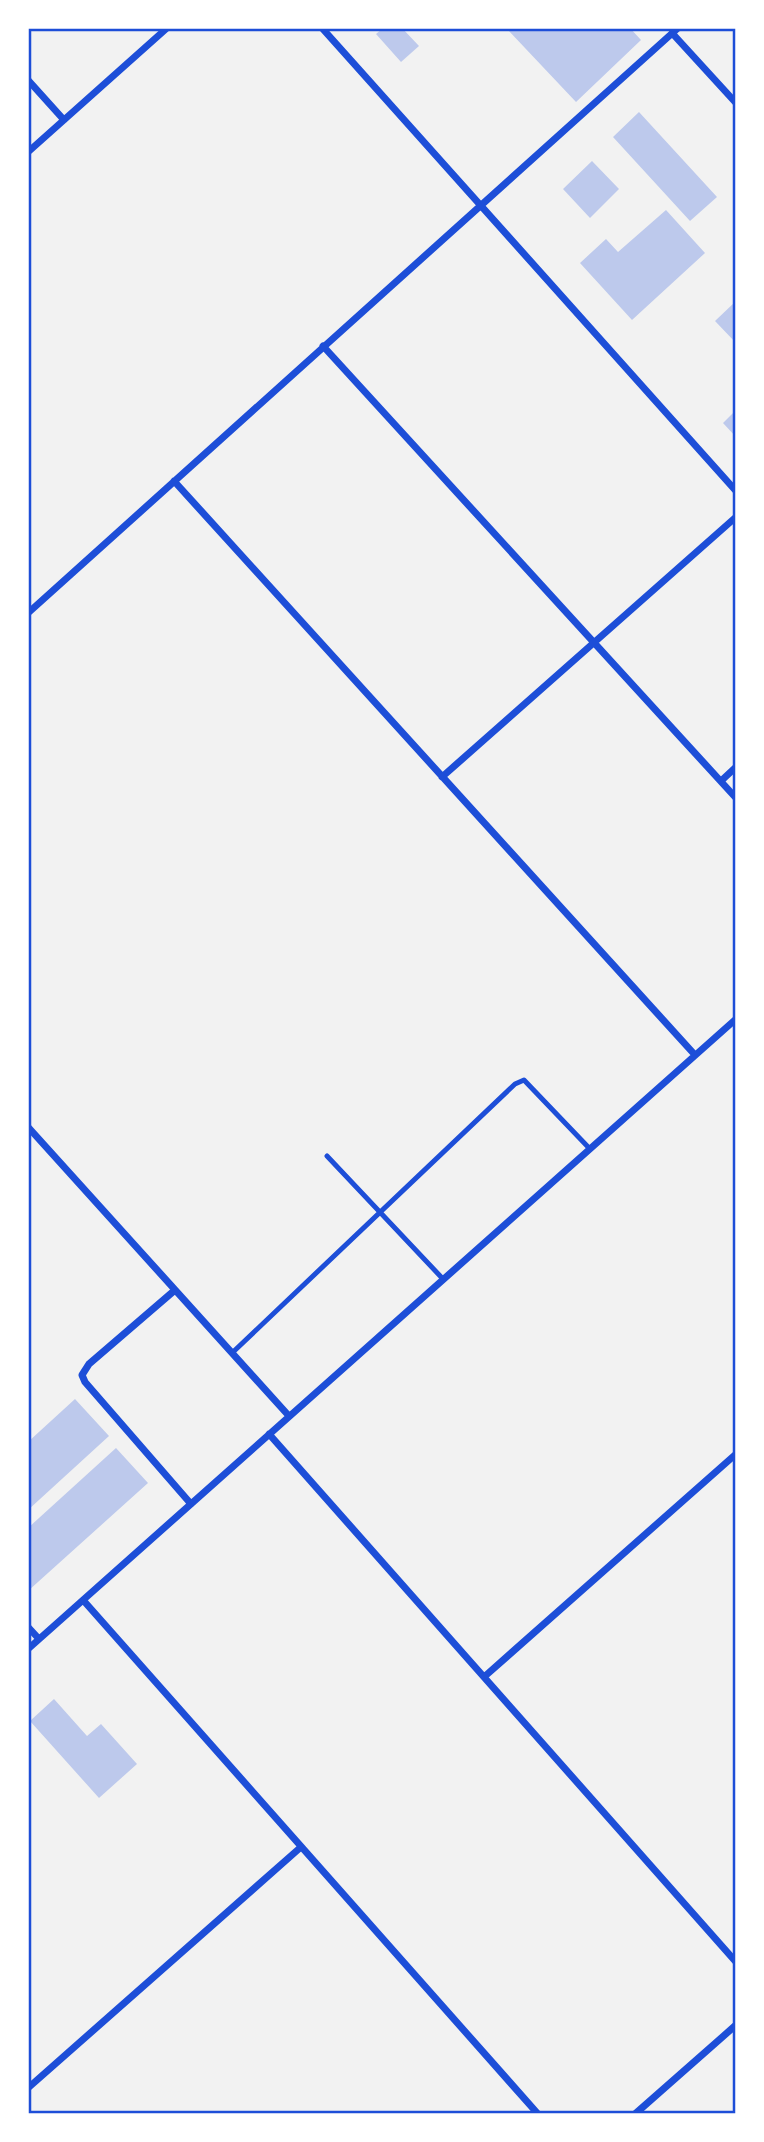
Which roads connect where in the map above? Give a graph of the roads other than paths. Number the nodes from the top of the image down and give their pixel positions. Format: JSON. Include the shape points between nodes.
{"nodes":[{"id":1,"x":167,"y":28,"type":"edge"},
{"id":2,"x":322,"y":28,"type":"edge"},
{"id":3,"x":675,"y":30,"type":"edge"},
{"id":4,"x":28,"y":80,"type":"edge"},
{"id":5,"x":736,"y":103,"type":"edge"},
{"id":6,"x":64,"y":120,"type":"junction"},
{"id":7,"x":28,"y":152,"type":"edge"},
{"id":8,"x":480,"y":206,"type":"junction"},
{"id":9,"x":323,"y":346,"type":"junction"},
{"id":10,"x":174,"y":481,"type":"junction"},
{"id":11,"x":736,"y":491,"type":"edge"},
{"id":12,"x":736,"y":517,"type":"edge"},
{"id":13,"x":28,"y":612,"type":"edge"},
{"id":14,"x":594,"y":643,"type":"junction"},
{"id":15,"x":736,"y":767,"type":"edge"},
{"id":16,"x":442,"y":777,"type":"junction"},
{"id":17,"x":721,"y":781,"type":"junction"},
{"id":18,"x":736,"y":798,"type":"edge"},
{"id":19,"x":736,"y":1019,"type":"edge"},
{"id":20,"x":695,"y":1055,"type":"junction"},
{"id":21,"x":28,"y":1127,"type":"edge"},
{"id":22,"x":590,"y":1149,"type":"junction"},
{"id":23,"x":327,"y":1156,"type":"dead end"},
{"id":24,"x":380,"y":1212,"type":"junction"},
{"id":25,"x":443,"y":1279,"type":"junction"},
{"id":26,"x":175,"y":1290,"type":"junction"},
{"id":27,"x":232,"y":1353,"type":"junction"},
{"id":28,"x":289,"y":1416,"type":"junction"},
{"id":29,"x":269,"y":1434,"type":"junction"},
{"id":30,"x":736,"y":1454,"type":"edge"},
{"id":31,"x":191,"y":1504,"type":"junction"},
{"id":32,"x":83,"y":1600,"type":"junction"},
{"id":33,"x":28,"y":1627,"type":"edge"},
{"id":34,"x":39,"y":1639,"type":"junction"},
{"id":35,"x":28,"y":1649,"type":"edge"},
{"id":36,"x":484,"y":1677,"type":"junction"},
{"id":37,"x":301,"y":1847,"type":"junction"},
{"id":38,"x":736,"y":1962,"type":"edge"},
{"id":39,"x":736,"y":2025,"type":"edge"},
{"id":40,"x":28,"y":2088,"type":"edge"},
{"id":41,"x":538,"y":2114,"type":"edge"},
{"id":42,"x":635,"y":2114,"type":"edge"}],
"edges":[{"from":1,"to":6,"type":"street"},
{"from":2,"to":8,"type":"street"},
{"from":3,"to":5,"type":"street"},
{"from":3,"to":8,"type":"street"},
{"from":4,"to":6,"type":"street"},
{"from":6,"to":7,"type":"street"},
{"from":8,"to":9,"type":"street"},
{"from":8,"to":11,"type":"street"},
{"from":9,"to":10,"type":"street"},
{"from":9,"to":14,"type":"street"},
{"from":10,"to":13,"type":"street"},
{"from":10,"to":16,"type":"street"},
{"from":12,"to":14,"type":"street"},
{"from":14,"to":16,"type":"street"},
{"from":14,"to":17,"type":"street"},
{"from":15,"to":17,"type":"street"},
{"from":16,"to":20,"type":"street"},
{"from":17,"to":18,"type":"street"},
{"from":19,"to":20,"type":"street"},
{"from":20,"to":22,"type":"street"},
{"from":21,"to":26,"type":"street"},
{"from":22,"to":24,"type":"lane","via":[[524,1080]]},
{"from":22,"to":25,"type":"street"},
{"from":23,"to":24,"type":"lane"},
{"from":24,"to":25,"type":"lane"},
{"from":24,"to":27,"type":"lane"},
{"from":25,"to":28,"type":"street"},
{"from":26,"to":27,"type":"street"},
{"from":26,"to":31,"type":"street","via":[[82,1374]]},
{"from":27,"to":28,"type":"street"},
{"from":28,"to":29,"type":"street"},
{"from":29,"to":31,"type":"street"},
{"from":29,"to":36,"type":"street"},
{"from":30,"to":36,"type":"street"},
{"from":31,"to":32,"type":"street"},
{"from":32,"to":34,"type":"street"},
{"from":32,"to":37,"type":"street"},
{"from":33,"to":34,"type":"street"},
{"from":34,"to":35,"type":"street"},
{"from":36,"to":38,"type":"street"},
{"from":37,"to":40,"type":"street"},
{"from":37,"to":41,"type":"street"},
{"from":39,"to":42,"type":"street"}]}
